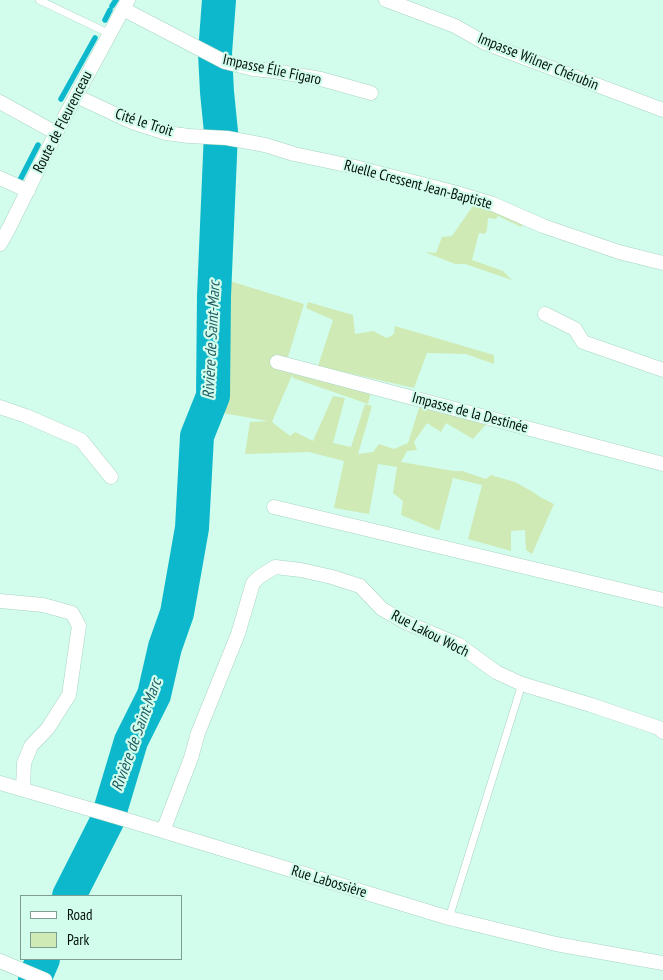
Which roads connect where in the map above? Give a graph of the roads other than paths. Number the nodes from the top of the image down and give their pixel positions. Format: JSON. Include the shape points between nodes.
{"nodes":[{"id":1,"x":39,"y":0,"type":"edge"},
{"id":2,"x":386,"y":0,"type":"edge"},
{"id":3,"x":126,"y":5,"type":"edge"},
{"id":4,"x":110,"y":34,"type":"junction"},
{"id":5,"x":371,"y":93,"type":"dead end"},
{"id":6,"x":76,"y":96,"type":"junction"},
{"id":7,"x":0,"y":102,"type":"edge"},
{"id":8,"x":663,"y":110,"type":"edge"},
{"id":9,"x":56,"y":133,"type":"junction"},
{"id":10,"x":220,"y":138,"type":"joint"},
{"id":11,"x":0,"y":178,"type":"edge"},
{"id":12,"x":28,"y":191,"type":"junction"},
{"id":13,"x":0,"y":244,"type":"edge"},
{"id":14,"x":663,"y":263,"type":"edge"},
{"id":15,"x":544,"y":314,"type":"dead end"},
{"id":16,"x":277,"y":362,"type":"dead end"},
{"id":17,"x":663,"y":370,"type":"edge"},
{"id":18,"x":0,"y":407,"type":"edge"},
{"id":19,"x":663,"y":464,"type":"edge"},
{"id":20,"x":111,"y":477,"type":"dead end"},
{"id":21,"x":274,"y":507,"type":"dead end"},
{"id":22,"x":663,"y":600,"type":"edge"},
{"id":23,"x":0,"y":601,"type":"edge"},
{"id":24,"x":522,"y":684,"type":"junction"},
{"id":25,"x":663,"y":732,"type":"edge"},
{"id":26,"x":0,"y":783,"type":"edge"},
{"id":27,"x":23,"y":789,"type":"junction"},
{"id":28,"x":163,"y":831,"type":"junction"},
{"id":29,"x":449,"y":918,"type":"junction"},
{"id":30,"x":0,"y":961,"type":"edge"},
{"id":31,"x":663,"y":964,"type":"edge"},
{"id":32,"x":45,"y":980,"type":"edge"}],
"edges":[{"from":1,"to":4,"type":"lane"},
{"from":2,"to":8,"type":"street","name":"Impasse Wilner Chérubin","via":[[455,26],[485,43]]},
{"from":3,"to":4,"type":"street","name":"Route de Fleurenceau"},
{"from":3,"to":5,"type":"street","name":"Impasse Élie Figaro","via":[[225,62],[321,79]]},
{"from":4,"to":6,"type":"street","name":"Route de Fleurenceau"},
{"from":6,"to":9,"type":"street","name":"Route de Fleurenceau"},
{"from":6,"to":10,"type":"street","name":"Cité le Troit","via":[[162,132]]},
{"from":7,"to":9,"type":"street"},
{"from":9,"to":12,"type":"street","name":"Route de Fleurenceau"},
{"from":10,"to":14,"type":"street","name":"Ruelle Cressent Jean-Baptiste","via":[[265,145],[454,192],[619,252]]},
{"from":11,"to":12,"type":"street"},
{"from":12,"to":13,"type":"street","name":"Route de Fleurenceau"},
{"from":15,"to":17,"type":"street","via":[[575,329],[583,342]]},
{"from":16,"to":19,"type":"street","name":"Impasse de la Destinée"},
{"from":18,"to":20,"type":"street","via":[[81,440]]},
{"from":21,"to":22,"type":"street"},
{"from":23,"to":27,"type":"street","via":[[43,605],[72,613],[79,626],[69,695],[48,728],[31,746],[24,763]]},
{"from":24,"to":25,"type":"street","name":"Rue Lakou Woch"},
{"from":24,"to":28,"type":"street","name":"Rue Lakou Woch","via":[[496,672],[459,646],[382,609],[360,586],[301,570],[275,567],[253,583],[238,634]]},
{"from":24,"to":29,"type":"lane"},
{"from":26,"to":27,"type":"street","name":"Rue Labossière"},
{"from":27,"to":28,"type":"street","name":"Rue Labossière"},
{"from":28,"to":29,"type":"street","name":"Rue Labossière"},
{"from":29,"to":31,"type":"street","name":"Rue Labossière","via":[[556,944]]},
{"from":30,"to":32,"type":"street"}]}
